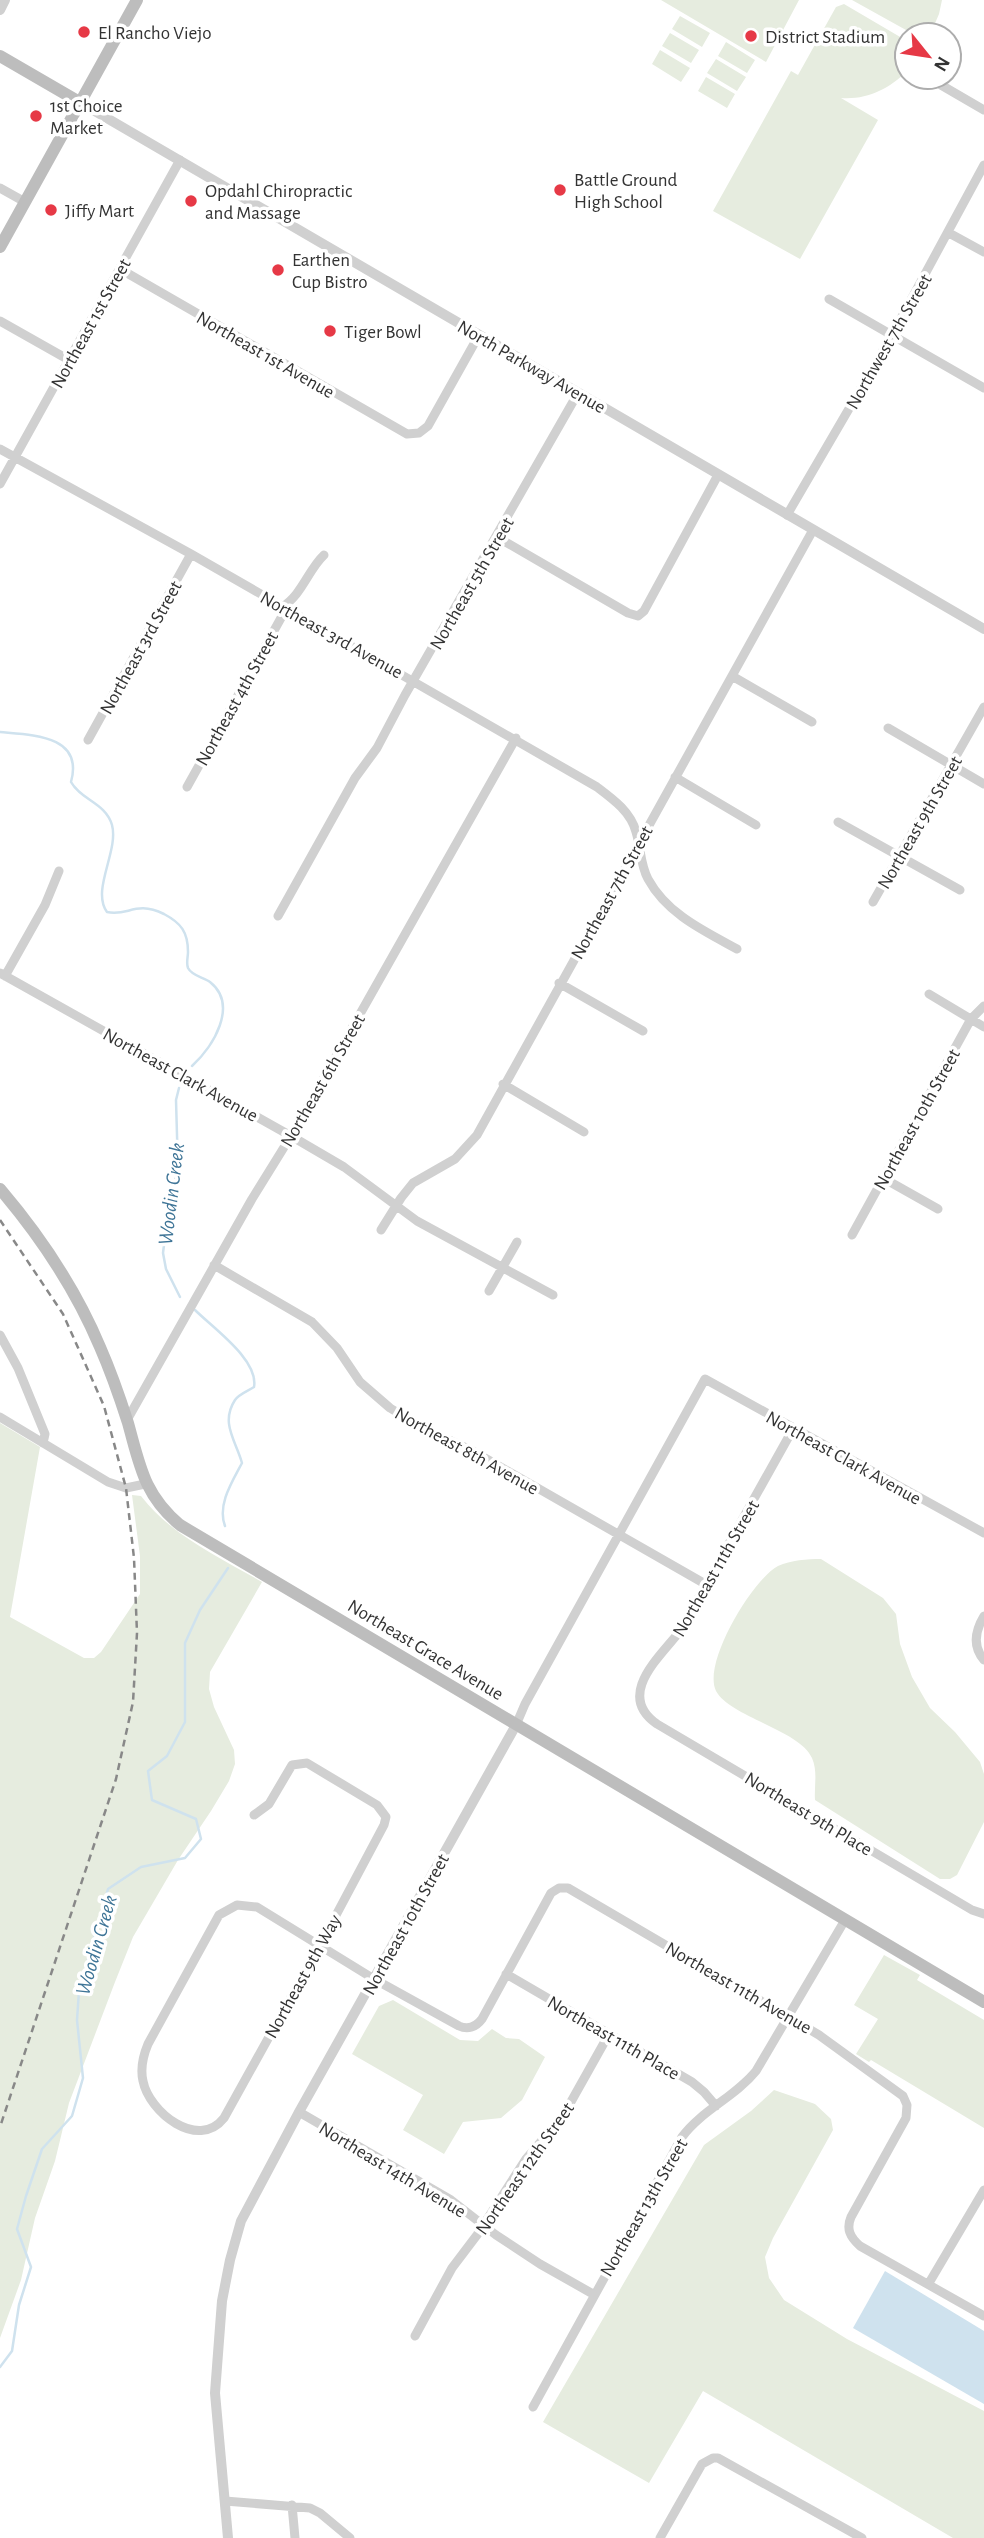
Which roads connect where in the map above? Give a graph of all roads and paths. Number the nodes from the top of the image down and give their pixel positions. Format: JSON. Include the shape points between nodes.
{"nodes":[{"id":1,"x":5,"y":0,"type":"edge"},
{"id":2,"x":138,"y":0,"type":"edge"},
{"id":3,"x":0,"y":10,"type":"edge"},
{"id":4,"x":0,"y":56,"type":"edge"},
{"id":5,"x":951,"y":91,"type":"edge"},
{"id":6,"x":81,"y":103,"type":"junction"},
{"id":7,"x":984,"y":110,"type":"edge"},
{"id":8,"x":180,"y":160,"type":"junction"},
{"id":9,"x":984,"y":165,"type":"edge"},
{"id":10,"x":0,"y":188,"type":"edge"},
{"id":11,"x":25,"y":202,"type":"junction"},
{"id":12,"x":949,"y":233,"type":"junction"},
{"id":13,"x":0,"y":247,"type":"edge"},
{"id":14,"x":984,"y":252,"type":"edge"},
{"id":15,"x":120,"y":269,"type":"junction"},
{"id":16,"x":829,"y":299,"type":"dead end"},
{"id":17,"x":0,"y":321,"type":"edge"},
{"id":18,"x":479,"y":335,"type":"junction"},
{"id":19,"x":892,"y":335,"type":"junction"},
{"id":20,"x":69,"y":360,"type":"junction"},
{"id":21,"x":984,"y":388,"type":"edge"},
{"id":22,"x":578,"y":393,"type":"junction"},
{"id":23,"x":0,"y":449,"type":"edge"},
{"id":24,"x":15,"y":457,"type":"junction"},
{"id":25,"x":718,"y":475,"type":"junction"},
{"id":26,"x":0,"y":484,"type":"edge"},
{"id":27,"x":787,"y":515,"type":"junction"},
{"id":28,"x":813,"y":530,"type":"junction"},
{"id":29,"x":497,"y":537,"type":"junction"},
{"id":30,"x":191,"y":554,"type":"junction"},
{"id":31,"x":324,"y":555,"type":"dead end"},
{"id":32,"x":284,"y":608,"type":"junction"},
{"id":33,"x":984,"y":629,"type":"edge"},
{"id":34,"x":732,"y":676,"type":"junction"},
{"id":35,"x":414,"y":681,"type":"junction"},
{"id":36,"x":984,"y":707,"type":"edge"},
{"id":37,"x":812,"y":722,"type":"dead end"},
{"id":38,"x":888,"y":728,"type":"dead end"},
{"id":39,"x":516,"y":738,"type":"junction"},
{"id":40,"x":88,"y":740,"type":"dead end"},
{"id":41,"x":952,"y":765,"type":"junction"},
{"id":42,"x":675,"y":777,"type":"junction"},
{"id":43,"x":984,"y":784,"type":"edge"},
{"id":44,"x":187,"y":787,"type":"dead end"},
{"id":45,"x":838,"y":822,"type":"dead end"},
{"id":46,"x":756,"y":825,"type":"dead end"},
{"id":47,"x":638,"y":845,"type":"junction"},
{"id":48,"x":900,"y":856,"type":"junction"},
{"id":49,"x":59,"y":871,"type":"dead end"},
{"id":50,"x":960,"y":890,"type":"dead end"},
{"id":51,"x":873,"y":902,"type":"dead end"},
{"id":52,"x":278,"y":916,"type":"dead end"},
{"id":53,"x":737,"y":949,"type":"dead end"},
{"id":54,"x":2,"y":975,"type":"edge"},
{"id":55,"x":559,"y":983,"type":"junction"},
{"id":56,"x":929,"y":994,"type":"dead end"},
{"id":57,"x":984,"y":1006,"type":"edge"},
{"id":58,"x":971,"y":1019,"type":"junction"},
{"id":59,"x":984,"y":1027,"type":"edge"},
{"id":60,"x":643,"y":1031,"type":"dead end"},
{"id":61,"x":503,"y":1084,"type":"junction"},
{"id":62,"x":584,"y":1132,"type":"dead end"},
{"id":63,"x":292,"y":1136,"type":"junction"},
{"id":64,"x":883,"y":1178,"type":"junction"},
{"id":65,"x":0,"y":1189,"type":"edge"},
{"id":66,"x":396,"y":1206,"type":"junction"},
{"id":67,"x":938,"y":1209,"type":"dead end"},
{"id":68,"x":382,"y":1230,"type":"dead end"},
{"id":69,"x":852,"y":1235,"type":"dead end"},
{"id":70,"x":517,"y":1242,"type":"dead end"},
{"id":71,"x":214,"y":1265,"type":"junction"},
{"id":72,"x":502,"y":1267,"type":"junction"},
{"id":73,"x":489,"y":1291,"type":"dead end"},
{"id":74,"x":553,"y":1295,"type":"dead end"},
{"id":75,"x":0,"y":1335,"type":"edge"},
{"id":76,"x":705,"y":1379,"type":"joint"},
{"id":77,"x":0,"y":1417,"type":"edge"},
{"id":78,"x":127,"y":1420,"type":"junction"},
{"id":79,"x":793,"y":1429,"type":"junction"},
{"id":80,"x":43,"y":1443,"type":"junction"},
{"id":81,"x":145,"y":1484,"type":"junction"},
{"id":82,"x":984,"y":1533,"type":"edge"},
{"id":83,"x":618,"y":1535,"type":"junction"},
{"id":84,"x":707,"y":1585,"type":"junction"},
{"id":85,"x":984,"y":1616,"type":"edge"},
{"id":86,"x":984,"y":1660,"type":"edge"},
{"id":87,"x":641,"y":1705,"type":"joint"},
{"id":88,"x":516,"y":1726,"type":"junction"},
{"id":89,"x":254,"y":1815,"type":"dead end"},
{"id":90,"x":984,"y":1914,"type":"edge"},
{"id":91,"x":845,"y":1920,"type":"junction"},
{"id":92,"x":320,"y":1945,"type":"junction"},
{"id":93,"x":506,"y":1974,"type":"junction"},
{"id":94,"x":374,"y":1979,"type":"junction"},
{"id":95,"x":984,"y":2002,"type":"edge"},
{"id":96,"x":787,"y":2016,"type":"junction"},
{"id":97,"x":610,"y":2034,"type":"junction"},
{"id":98,"x":716,"y":2106,"type":"junction"},
{"id":99,"x":299,"y":2112,"type":"junction"},
{"id":100,"x":984,"y":2190,"type":"edge"},
{"id":101,"x":484,"y":2225,"type":"junction"},
{"id":102,"x":929,"y":2283,"type":"junction"},
{"id":103,"x":593,"y":2294,"type":"junction"},
{"id":104,"x":984,"y":2315,"type":"edge"},
{"id":105,"x":415,"y":2336,"type":"dead end"},
{"id":106,"x":533,"y":2407,"type":"dead end"},
{"id":107,"x":225,"y":2501,"type":"junction"},
{"id":108,"x":292,"y":2505,"type":"junction"},
{"id":109,"x":228,"y":2538,"type":"edge"},
{"id":110,"x":295,"y":2538,"type":"edge"},
{"id":111,"x":350,"y":2538,"type":"edge"},
{"id":112,"x":660,"y":2538,"type":"edge"},
{"id":113,"x":862,"y":2538,"type":"edge"}],
"edges":[{"from":1,"to":3,"type":"street"},
{"from":2,"to":6,"type":"main road"},
{"from":4,"to":6,"type":"main road"},
{"from":5,"to":7,"type":"street"},
{"from":6,"to":8,"type":"street","name":"North Parkway Avenue"},
{"from":6,"to":11,"type":"main road"},
{"from":8,"to":15,"type":"street","name":"Northeast 1st Street"},
{"from":8,"to":18,"type":"street","name":"North Parkway Avenue"},
{"from":9,"to":12,"type":"street","name":"Northwest 7th Street"},
{"from":10,"to":11,"type":"street"},
{"from":11,"to":13,"type":"main road"},
{"from":12,"to":14,"type":"street"},
{"from":12,"to":19,"type":"street","name":"Northwest 7th Street"},
{"from":15,"to":18,"type":"street","name":"Northeast 1st Avenue","via":[[413,435],[428,426]]},
{"from":15,"to":20,"type":"street","name":"Northeast 1st Street"},
{"from":16,"to":19,"type":"street"},
{"from":17,"to":20,"type":"street"},
{"from":18,"to":22,"type":"street","name":"North Parkway Avenue"},
{"from":19,"to":21,"type":"street"},
{"from":19,"to":27,"type":"street","name":"Northwest 7th Street"},
{"from":20,"to":24,"type":"street","name":"Northeast 1st Street"},
{"from":22,"to":25,"type":"street","name":"North Parkway Avenue"},
{"from":22,"to":29,"type":"street","name":"Northeast 5th Street"},
{"from":23,"to":24,"type":"street","name":"Northeast 3rd Avenue"},
{"from":24,"to":26,"type":"street","name":"Northeast 1st Street"},
{"from":24,"to":30,"type":"street","name":"Northeast 3rd Avenue"},
{"from":25,"to":27,"type":"street","name":"North Parkway Avenue"},
{"from":25,"to":29,"type":"street","via":[[638,616]]},
{"from":27,"to":28,"type":"street","name":"North Parkway Avenue"},
{"from":28,"to":33,"type":"street","name":"North Parkway Avenue"},
{"from":28,"to":34,"type":"street","name":"Northeast 7th Street"},
{"from":29,"to":35,"type":"street","name":"Northeast 5th Street"},
{"from":30,"to":32,"type":"street","name":"Northeast 3rd Avenue"},
{"from":30,"to":40,"type":"street","name":"Northeast 3rd Street"},
{"from":31,"to":32,"type":"street","name":"Northeast 4th Street"},
{"from":32,"to":35,"type":"street","name":"Northeast 3rd Avenue"},
{"from":32,"to":44,"type":"street","name":"Northeast 4th Street"},
{"from":34,"to":37,"type":"street"},
{"from":34,"to":42,"type":"street","name":"Northeast 7th Street"},
{"from":35,"to":39,"type":"street","name":"Northeast 3rd Avenue"},
{"from":35,"to":52,"type":"street","name":"Northeast 5th Street"},
{"from":36,"to":41,"type":"street","name":"Northeast 9th Street"},
{"from":38,"to":41,"type":"street"},
{"from":39,"to":47,"type":"street","name":"Northeast 3rd Avenue","via":[[611,797],[630,819]]},
{"from":39,"to":63,"type":"street","name":"Northeast 6th Street"},
{"from":41,"to":43,"type":"street"},
{"from":41,"to":48,"type":"street","name":"Northeast 9th Street"},
{"from":42,"to":46,"type":"street"},
{"from":42,"to":47,"type":"street","name":"Northeast 7th Street"},
{"from":45,"to":48,"type":"street"},
{"from":47,"to":53,"type":"street","name":"Northeast 3rd Avenue","via":[[647,877],[669,906]]},
{"from":47,"to":55,"type":"street","name":"Northeast 7th Street"},
{"from":48,"to":50,"type":"street"},
{"from":48,"to":51,"type":"street","name":"Northeast 9th Street"},
{"from":49,"to":54,"type":"street","via":[[45,905]]},
{"from":54,"to":63,"type":"street","name":"Northeast Clark Avenue"},
{"from":55,"to":60,"type":"street"},
{"from":55,"to":61,"type":"street","name":"Northeast 7th Street"},
{"from":56,"to":58,"type":"street"},
{"from":57,"to":58,"type":"street","name":"Northeast 10th Street"},
{"from":58,"to":59,"type":"street"},
{"from":58,"to":64,"type":"street","name":"Northeast 10th Street"},
{"from":61,"to":62,"type":"street"},
{"from":61,"to":66,"type":"street","name":"Northeast 7th Street","via":[[477,1135],[462,1153],[422,1177]]},
{"from":63,"to":66,"type":"street","name":"Northeast Clark Avenue"},
{"from":63,"to":71,"type":"street","name":"Northeast 6th Street"},
{"from":64,"to":67,"type":"street"},
{"from":64,"to":69,"type":"street","name":"Northeast 10th Street"},
{"from":65,"to":78,"type":"main road","name":"Northeast Grace Avenue","via":[[77,1301],[100,1346]]},
{"from":66,"to":68,"type":"street","name":"Northeast 7th Street"},
{"from":66,"to":72,"type":"street","name":"Northeast Clark Avenue"},
{"from":70,"to":72,"type":"street"},
{"from":71,"to":78,"type":"street","name":"Northeast 6th Street"},
{"from":71,"to":83,"type":"street","name":"Northeast 8th Avenue","via":[[312,1322],[360,1382],[390,1408]]},
{"from":72,"to":73,"type":"street"},
{"from":72,"to":74,"type":"street","name":"Northeast Clark Avenue"},
{"from":75,"to":80,"type":"street","via":[[45,1434]]},
{"from":76,"to":79,"type":"street","name":"Northeast Clark Avenue"},
{"from":76,"to":83,"type":"street","name":"Northeast 10th Street"},
{"from":77,"to":80,"type":"street"},
{"from":78,"to":81,"type":"main road","name":"Northeast Grace Avenue"},
{"from":79,"to":82,"type":"street","name":"Northeast Clark Avenue"},
{"from":79,"to":84,"type":"street","name":"Northeast 11th Street"},
{"from":80,"to":81,"type":"street","via":[[108,1482],[126,1488]]},
{"from":81,"to":88,"type":"main road","name":"Northeast Grace Avenue","via":[[154,1500],[180,1525]]},
{"from":83,"to":84,"type":"street","name":"Northeast 8th Avenue"},
{"from":83,"to":88,"type":"street","name":"Northeast 10th Street"},
{"from":84,"to":87,"type":"street","name":"Northeast 11th Street","via":[[642,1682]]},
{"from":85,"to":86,"type":"street","via":[[976,1647]]},
{"from":87,"to":90,"type":"street","name":"Northeast 9th Place","via":[[657,1724]]},
{"from":88,"to":91,"type":"main road","name":"Northeast Grace Avenue"},
{"from":88,"to":94,"type":"street","name":"Northeast 10th Street"},
{"from":89,"to":92,"type":"street","name":"Northeast 9th Way","via":[[269,1804],[292,1765],[301,1762],[377,1804],[386,1817]]},
{"from":91,"to":95,"type":"main road","name":"Northeast Grace Avenue"},
{"from":91,"to":96,"type":"street","name":"Northeast 13th Street"},
{"from":92,"to":92,"type":"street","name":"Northeast 9th Way","via":[[258,1908],[237,1905],[219,1915],[148,2044],[142,2067],[145,2090],[158,2110],[195,2131],[211,2129],[224,2118]]},
{"from":92,"to":94,"type":"street"},
{"from":93,"to":94,"type":"street","via":[[482,2019],[469,2028]]},
{"from":93,"to":96,"type":"street","name":"Northeast 11th Avenue","via":[[548,1897],[559,1888],[573,1890]]},
{"from":93,"to":97,"type":"street","name":"Northeast 11th Place"},
{"from":94,"to":99,"type":"street","name":"Northeast 10th Street"},
{"from":96,"to":98,"type":"street","name":"Northeast 13th Street","via":[[756,2071]]},
{"from":96,"to":102,"type":"street","name":"Northeast 11th Avenue","via":[[903,2096],[906,2118],[852,2217],[849,2231],[860,2245]]},
{"from":97,"to":98,"type":"street","name":"Northeast 11th Place","via":[[697,2085]]},
{"from":97,"to":101,"type":"street","name":"Northeast 12th Street","via":[[563,2116],[526,2159]]},
{"from":98,"to":103,"type":"street","name":"Northeast 13th Street","via":[[682,2137]]},
{"from":99,"to":101,"type":"street","name":"Northeast 14th Avenue","via":[[451,2200]]},
{"from":99,"to":107,"type":"street","name":"Northeast 10th Street","via":[[247,2209],[230,2260],[215,2393]]},
{"from":100,"to":102,"type":"street"},
{"from":101,"to":103,"type":"street","name":"Northeast 14th Avenue"},
{"from":101,"to":105,"type":"street","name":"Northeast 12th Street","via":[[452,2268]]},
{"from":102,"to":104,"type":"street"},
{"from":103,"to":106,"type":"street","name":"Northeast 13th Street"},
{"from":107,"to":108,"type":"street"},
{"from":107,"to":109,"type":"street","name":"Northeast 10th Street"},
{"from":108,"to":110,"type":"street"},
{"from":108,"to":111,"type":"street","via":[[310,2508]]},
{"from":112,"to":113,"type":"street","via":[[702,2464],[718,2458]]}]}
